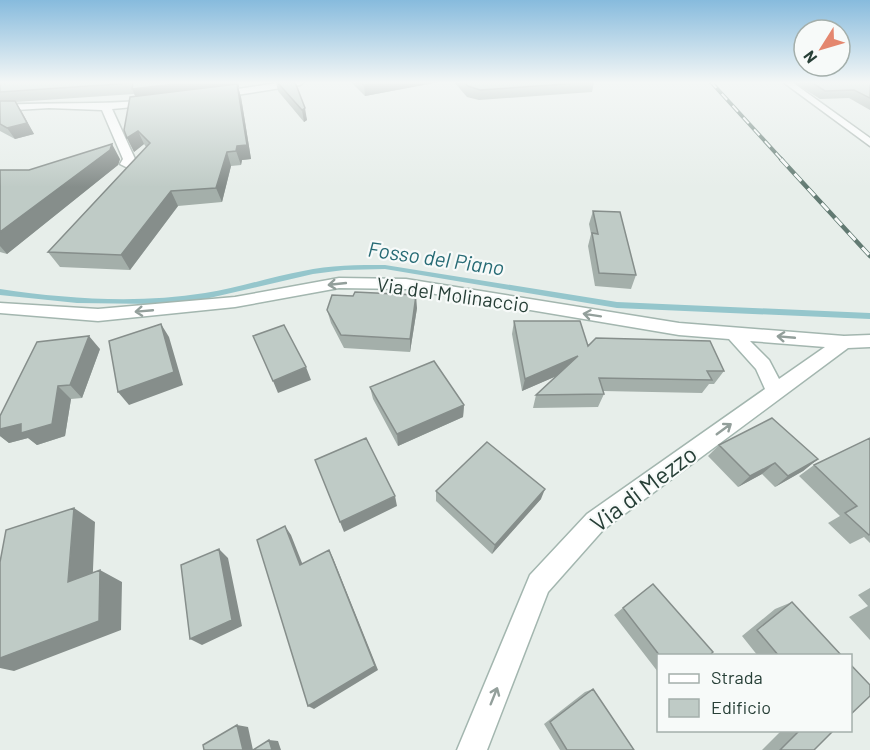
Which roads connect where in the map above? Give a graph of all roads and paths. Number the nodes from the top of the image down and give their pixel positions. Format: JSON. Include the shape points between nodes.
{"nodes":[{"id":1,"x":110,"y":117,"type":"edge"},
{"id":2,"x":835,"y":117,"type":"edge"},
{"id":3,"x":870,"y":143,"type":"edge"},
{"id":4,"x":126,"y":164,"type":"dead end"},
{"id":5,"x":0,"y":308,"type":"edge"},
{"id":6,"x":733,"y":333,"type":"junction"},
{"id":7,"x":870,"y":341,"type":"edge"},
{"id":8,"x":844,"y":342,"type":"junction"},
{"id":9,"x":775,"y":392,"type":"junction"},
{"id":10,"x":472,"y":750,"type":"edge"}],
"edges":[{"from":1,"to":4,"type":"street","via":[[129,159]]},
{"from":2,"to":3,"type":"street"},
{"from":6,"to":5,"type":"street","name":"Via del Molinaccio","one_way":true,"via":[[679,329],[406,284],[339,283],[235,302],[98,315]]},
{"from":8,"to":6,"type":"street","name":"Via del Molinaccio","one_way":true},
{"from":6,"to":9,"type":"street","via":[[763,365]]},
{"from":7,"to":8,"type":"street","name":"Via del Molinaccio"},
{"from":8,"to":9,"type":"street","name":"Via di Mezzo"},
{"from":10,"to":9,"type":"street","name":"Via di Mezzo","one_way":true,"via":[[539,584],[595,522]]}]}
